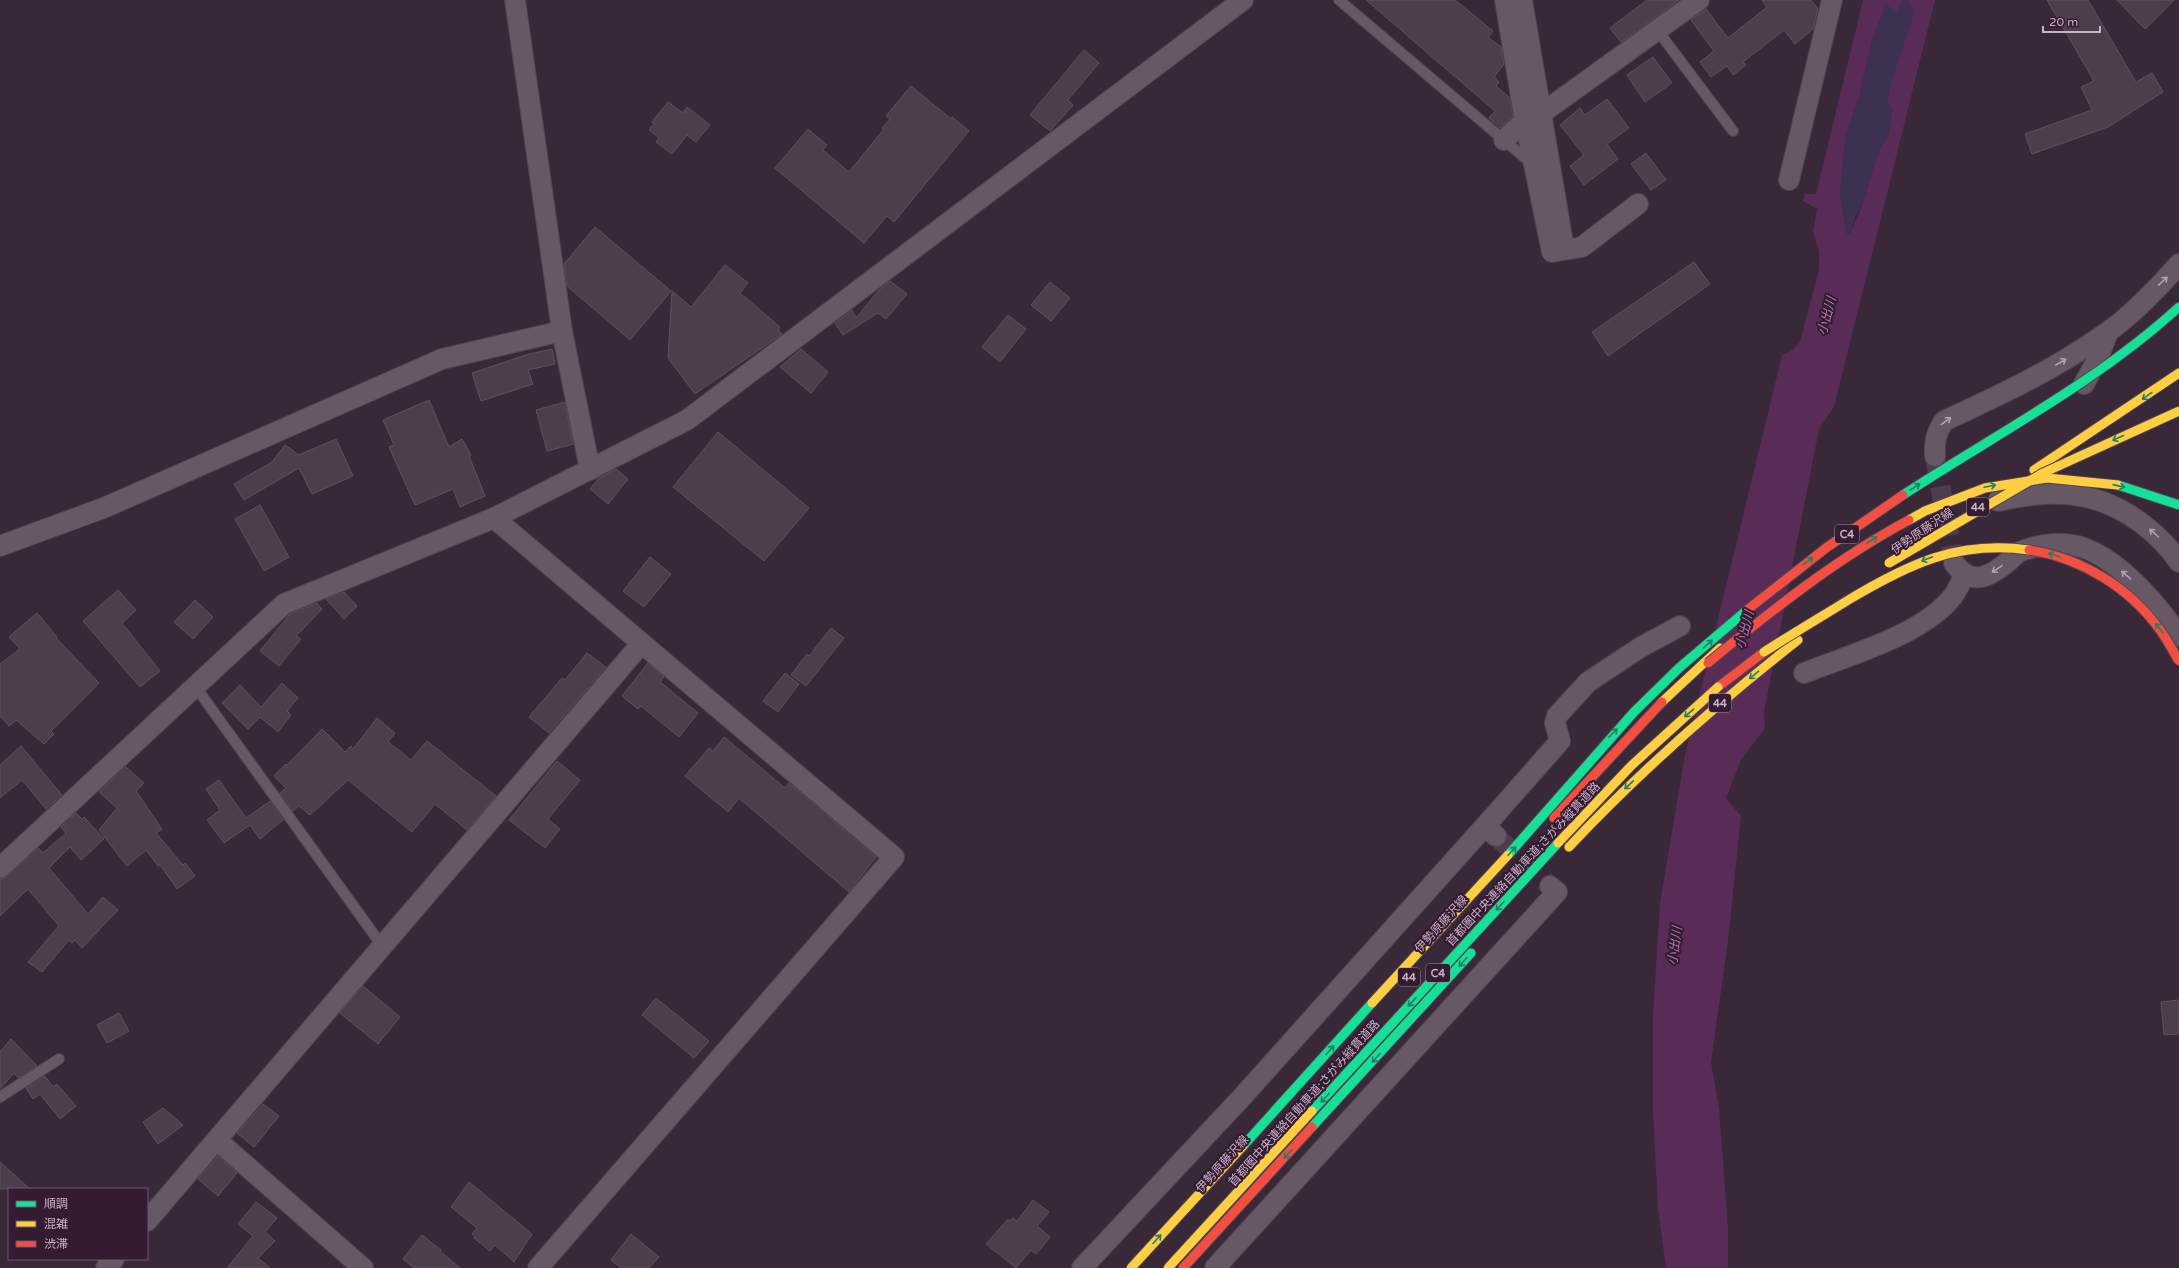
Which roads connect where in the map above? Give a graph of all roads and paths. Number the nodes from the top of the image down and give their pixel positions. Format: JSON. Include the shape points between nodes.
{"nodes":[{"id":1,"x":514,"y":0,"type":"edge"},
{"id":2,"x":1243,"y":0,"type":"edge"},
{"id":3,"x":1340,"y":0,"type":"edge"},
{"id":4,"x":1505,"y":0,"type":"edge"},
{"id":5,"x":1522,"y":0,"type":"edge"},
{"id":6,"x":1700,"y":0,"type":"edge"},
{"id":7,"x":1832,"y":0,"type":"edge"},
{"id":8,"x":1658,"y":31,"type":"junction"},
{"id":9,"x":1542,"y":111,"type":"junction"},
{"id":10,"x":1525,"y":120,"type":"junction"},
{"id":11,"x":1733,"y":131,"type":"dead end"},
{"id":12,"x":1504,"y":140,"type":"junction"},
{"id":13,"x":1534,"y":166,"type":"junction"},
{"id":14,"x":1789,"y":180,"type":"dead end"},
{"id":15,"x":1638,"y":204,"type":"dead end"},
{"id":16,"x":1564,"y":250,"type":"junction"},
{"id":17,"x":2179,"y":264,"type":"edge"},
{"id":18,"x":2179,"y":308,"type":"edge"},
{"id":19,"x":2179,"y":319,"type":"edge"},
{"id":20,"x":562,"y":332,"type":"junction"},
{"id":21,"x":2108,"y":332,"type":"junction"},
{"id":22,"x":2179,"y":373,"type":"edge"},
{"id":23,"x":2078,"y":396,"type":"junction"},
{"id":24,"x":2179,"y":411,"type":"edge"},
{"id":25,"x":1935,"y":456,"type":"tunnel mouth"},
{"id":26,"x":590,"y":470,"type":"junction"},
{"id":27,"x":1980,"y":505,"type":"junction"},
{"id":28,"x":2179,"y":505,"type":"edge"},
{"id":29,"x":494,"y":518,"type":"junction"},
{"id":30,"x":0,"y":546,"type":"edge"},
{"id":31,"x":2179,"y":562,"type":"edge"},
{"id":32,"x":1879,"y":569,"type":"dead end"},
{"id":33,"x":1848,"y":589,"type":"dead end"},
{"id":34,"x":1680,"y":626,"type":"dead end"},
{"id":35,"x":2179,"y":636,"type":"edge"},
{"id":36,"x":641,"y":644,"type":"junction"},
{"id":37,"x":1764,"y":652,"type":"junction"},
{"id":38,"x":2179,"y":662,"type":"edge"},
{"id":39,"x":1804,"y":673,"type":"dead end"},
{"id":40,"x":195,"y":686,"type":"junction"},
{"id":41,"x":1552,"y":806,"type":"junction"},
{"id":42,"x":1549,"y":824,"type":"dead end"},
{"id":43,"x":1538,"y":835,"type":"dead end"},
{"id":44,"x":1560,"y":857,"type":"dead end"},
{"id":45,"x":0,"y":868,"type":"edge"},
{"id":46,"x":1550,"y":886,"type":"dead end"},
{"id":47,"x":1479,"y":945,"type":"dead end"},
{"id":48,"x":383,"y":947,"type":"junction"},
{"id":49,"x":59,"y":1060,"type":"dead end"},
{"id":50,"x":0,"y":1097,"type":"edge"},
{"id":51,"x":218,"y":1141,"type":"junction"},
{"id":52,"x":148,"y":1220,"type":"edge"},
{"id":53,"x":113,"y":1260,"type":"edge"},
{"id":54,"x":106,"y":1268,"type":"edge"},
{"id":55,"x":363,"y":1268,"type":"edge"},
{"id":56,"x":538,"y":1268,"type":"edge"},
{"id":57,"x":1082,"y":1268,"type":"edge"},
{"id":58,"x":1131,"y":1268,"type":"edge"},
{"id":59,"x":1143,"y":1268,"type":"edge"},
{"id":60,"x":1168,"y":1268,"type":"edge"},
{"id":61,"x":1183,"y":1268,"type":"edge"},
{"id":62,"x":1215,"y":1268,"type":"edge"}],
"edges":[{"from":1,"to":20,"type":"street"},
{"from":2,"to":26,"type":"street","via":[[687,420]]},
{"from":3,"to":12,"type":"lane"},
{"from":4,"to":10,"type":"street"},
{"from":5,"to":9,"type":"street"},
{"from":6,"to":8,"type":"street"},
{"from":7,"to":14,"type":"street"},
{"from":8,"to":9,"type":"street"},
{"from":8,"to":11,"type":"lane"},
{"from":9,"to":10,"type":"street"},
{"from":9,"to":16,"type":"street"},
{"from":10,"to":12,"type":"street"},
{"from":10,"to":13,"type":"street"},
{"from":12,"to":13,"type":"lane"},
{"from":13,"to":16,"type":"street","via":[[1552,252]]},
{"from":15,"to":16,"type":"street","via":[[1582,247]]},
{"from":21,"to":17,"type":"street","one_way":true},
{"from":41,"to":18,"type":"main road","number":"C4","one_way":true,"bridge":true,"via":[[1605,742],[1665,682],[1812,558],[1929,478],[2040,411],[2112,363]]},
{"from":19,"to":23,"type":"main road"},
{"from":20,"to":26,"type":"street"},
{"from":20,"to":30,"type":"street","via":[[442,359],[106,507]]},
{"from":21,"to":23,"type":"street"},
{"from":25,"to":21,"type":"street","one_way":true,"via":[[1934,442],[1944,421],[2022,384]]},
{"from":22,"to":27,"type":"main road","name":"伊勢原藤沢線","number":"44","one_way":true},
{"from":23,"to":42,"type":"main road","via":[[1897,510],[1770,605],[1676,687]]},
{"from":24,"to":32,"type":"main road","one_way":true,"bridge":true,"via":[[2043,474]]},
{"from":26,"to":29,"type":"street"},
{"from":31,"to":27,"type":"street","one_way":true,"via":[[2155,533],[2127,512],[2099,499],[2066,493],[2032,494]]},
{"from":27,"to":44,"type":"main road","name":"伊勢原藤沢線","number":"44","one_way":true,"via":[[1903,557],[1720,703],[1616,797]]},
{"from":41,"to":28,"type":"main road","number":"C4","one_way":true,"bridge":true,"via":[[1587,778],[1698,671],[1776,607],[1885,531],[1911,516],[1986,487],[2040,478],[2105,482],[2140,490]]},
{"from":29,"to":36,"type":"street"},
{"from":29,"to":40,"type":"street","via":[[284,604]]},
{"from":33,"to":37,"type":"main road","number":"C4","bridge":true},
{"from":34,"to":57,"type":"street","via":[[1641,647],[1588,682],[1557,716],[1555,724],[1560,741],[1490,831]]},
{"from":35,"to":39,"type":"street","one_way":true,"via":[[2148,597],[2104,558],[2065,544],[2045,545],[2018,553],[1984,578],[1974,578],[1960,569],[1953,596],[1938,611],[1901,635],[1834,651]]},
{"from":36,"to":48,"type":"street"},
{"from":36,"to":56,"type":"street","via":[[894,857]]},
{"from":38,"to":37,"type":"main road","number":"C4","one_way":true,"bridge":true,"via":[[2161,629],[2134,601],[2097,573],[2052,554],[1998,546],[1967,548],[1905,567]]},
{"from":37,"to":60,"type":"main road","name":"首都圏中央連絡自動車道;さがみ縦貫道路","number":"C4","one_way":true,"bridge":true,"via":[[1676,725],[1596,802]]},
{"from":40,"to":45,"type":"street"},
{"from":40,"to":48,"type":"lane"},
{"from":58,"to":41,"type":"main road","name":"首都圏中央連絡自動車道;さがみ縦貫道路","number":"C4","one_way":true,"bridge":true},
{"from":43,"to":59,"type":"main road","name":"伊勢原藤沢線","number":"44"},
{"from":46,"to":62,"type":"street","via":[[1557,892]]},
{"from":47,"to":61,"type":"main road","number":"44","one_way":true},
{"from":48,"to":51,"type":"street"},
{"from":49,"to":50,"type":"lane"},
{"from":51,"to":52,"type":"street"},
{"from":51,"to":55,"type":"street"},
{"from":53,"to":54,"type":"street"}]}
